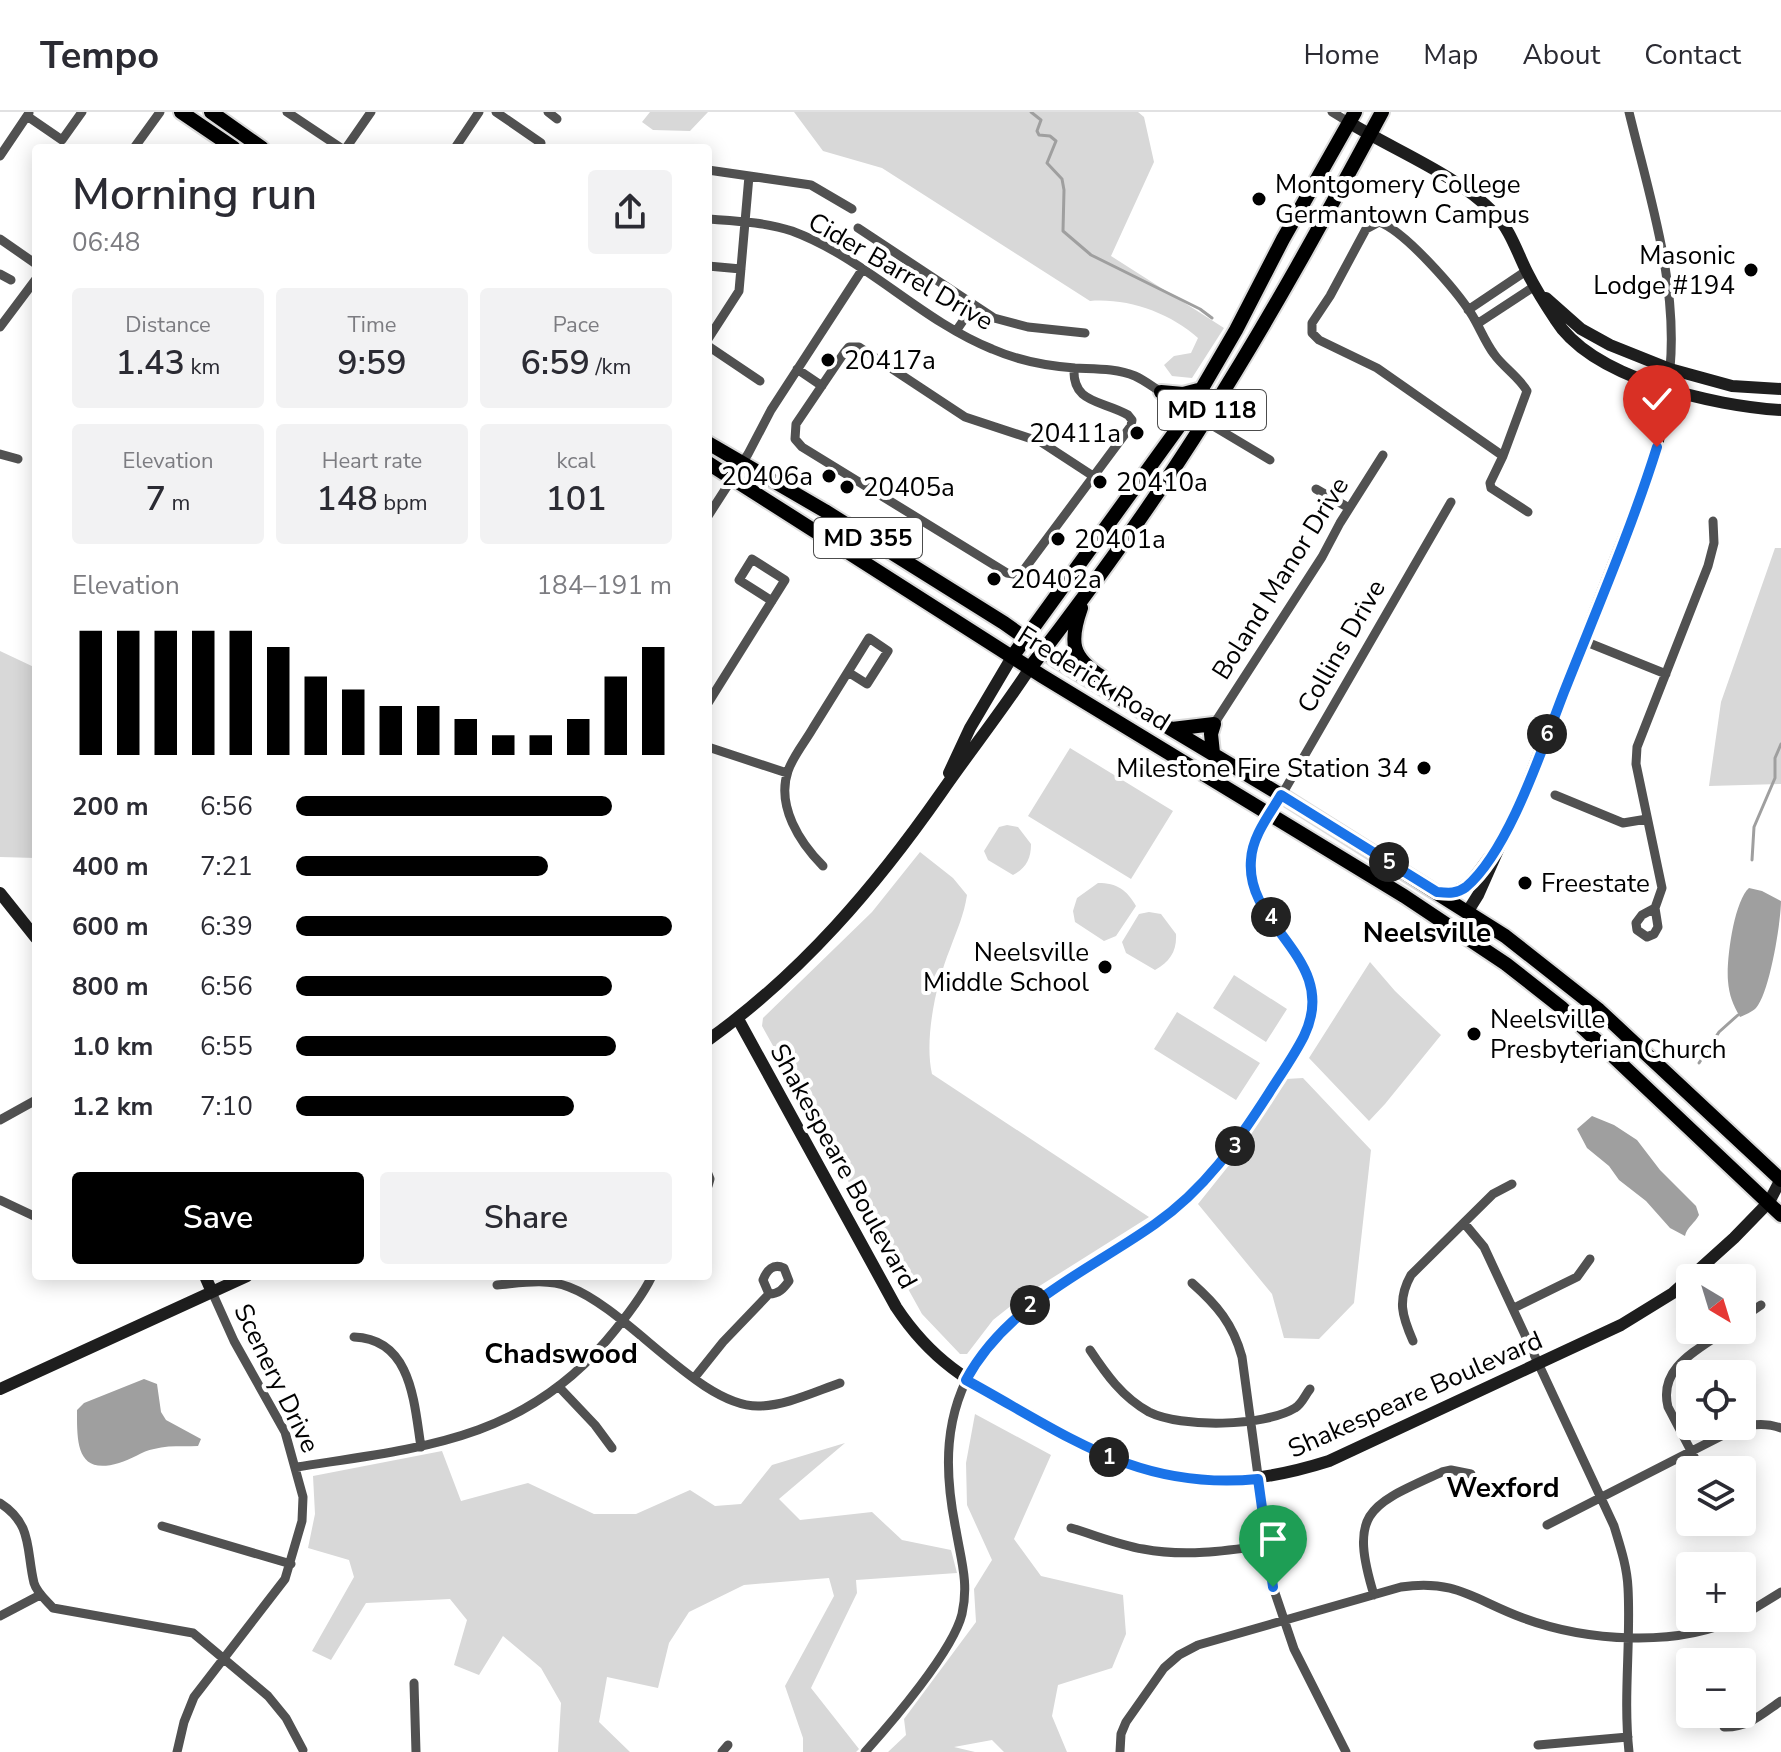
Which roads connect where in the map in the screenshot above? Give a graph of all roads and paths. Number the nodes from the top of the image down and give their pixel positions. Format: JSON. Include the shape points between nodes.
{"nodes":[{"id":1,"x":82,"y":112,"type":"edge"},
{"id":2,"x":160,"y":112,"type":"edge"},
{"id":3,"x":181,"y":112,"type":"edge"},
{"id":4,"x":211,"y":112,"type":"edge"},
{"id":5,"x":287,"y":112,"type":"edge"},
{"id":6,"x":371,"y":112,"type":"edge"},
{"id":7,"x":479,"y":112,"type":"edge"},
{"id":8,"x":496,"y":112,"type":"edge"},
{"id":9,"x":548,"y":112,"type":"edge"},
{"id":10,"x":1332,"y":112,"type":"edge"},
{"id":11,"x":1382,"y":112,"type":"edge"},
{"id":12,"x":1629,"y":112,"type":"edge"},
{"id":13,"x":28,"y":114,"type":"edge"},
{"id":14,"x":1352,"y":118,"type":"edge"},
{"id":15,"x":557,"y":119,"type":"dead end"},
{"id":16,"x":1369,"y":135,"type":"junction"},
{"id":17,"x":541,"y":143,"type":"dead end"},
{"id":18,"x":137,"y":144,"type":"edge"},
{"id":19,"x":228,"y":144,"type":"edge"},
{"id":20,"x":256,"y":144,"type":"edge"},
{"id":21,"x":338,"y":144,"type":"edge"},
{"id":22,"x":347,"y":144,"type":"edge"},
{"id":23,"x":458,"y":144,"type":"edge"},
{"id":24,"x":0,"y":156,"type":"edge"},
{"id":25,"x":712,"y":171,"type":"edge"},
{"id":26,"x":749,"y":176,"type":"junction"},
{"id":27,"x":852,"y":209,"type":"dead end"},
{"id":28,"x":712,"y":219,"type":"edge"},
{"id":29,"x":745,"y":222,"type":"junction"},
{"id":30,"x":858,"y":228,"type":"dead end"},
{"id":31,"x":0,"y":239,"type":"edge"},
{"id":32,"x":32,"y":261,"type":"edge"},
{"id":33,"x":712,"y":266,"type":"edge"},
{"id":34,"x":741,"y":269,"type":"junction"},
{"id":35,"x":862,"y":270,"type":"junction"},
{"id":36,"x":1526,"y":271,"type":"junction"},
{"id":37,"x":0,"y":274,"type":"edge"},
{"id":38,"x":11,"y":280,"type":"dead end"},
{"id":39,"x":32,"y":284,"type":"edge"},
{"id":40,"x":1538,"y":289,"type":"junction"},
{"id":41,"x":974,"y":305,"type":"junction"},
{"id":42,"x":1468,"y":310,"type":"junction"},
{"id":43,"x":1477,"y":324,"type":"junction"},
{"id":44,"x":0,"y":327,"type":"edge"},
{"id":45,"x":956,"y":331,"type":"junction"},
{"id":46,"x":712,"y":333,"type":"edge"},
{"id":47,"x":1085,"y":333,"type":"dead end"},
{"id":48,"x":712,"y":349,"type":"edge"},
{"id":49,"x":1074,"y":368,"type":"junction"},
{"id":50,"x":797,"y":369,"type":"junction"},
{"id":51,"x":1670,"y":369,"type":"junction"},
{"id":52,"x":760,"y":381,"type":"dead end"},
{"id":53,"x":822,"y":386,"type":"junction"},
{"id":54,"x":1202,"y":389,"type":"junction"},
{"id":55,"x":1667,"y":389,"type":"junction"},
{"id":56,"x":1781,"y":389,"type":"edge"},
{"id":57,"x":1161,"y":392,"type":"junction"},
{"id":58,"x":1781,"y":410,"type":"edge"},
{"id":59,"x":1188,"y":411,"type":"junction"},
{"id":60,"x":1205,"y":421,"type":"junction"},
{"id":61,"x":712,"y":445,"type":"edge"},
{"id":62,"x":0,"y":454,"type":"edge"},
{"id":63,"x":1383,"y":455,"type":"dead end"},
{"id":64,"x":1503,"y":456,"type":"junction"},
{"id":65,"x":18,"y":459,"type":"dead end"},
{"id":66,"x":1270,"y":460,"type":"dead end"},
{"id":67,"x":742,"y":464,"type":"junction"},
{"id":68,"x":712,"y":466,"type":"edge"},
{"id":69,"x":1093,"y":476,"type":"junction"},
{"id":70,"x":733,"y":479,"type":"junction"},
{"id":71,"x":1316,"y":489,"type":"dead end"},
{"id":72,"x":1451,"y":502,"type":"dead end"},
{"id":73,"x":1349,"y":508,"type":"junction"},
{"id":74,"x":712,"y":510,"type":"edge"},
{"id":75,"x":1528,"y":512,"type":"dead end"},
{"id":76,"x":1713,"y":521,"type":"dead end"},
{"id":77,"x":1086,"y":593,"type":"junction"},
{"id":78,"x":772,"y":601,"type":"junction"},
{"id":79,"x":1025,"y":638,"type":"junction"},
{"id":80,"x":1584,"y":641,"type":"junction"},
{"id":81,"x":1043,"y":651,"type":"junction"},
{"id":82,"x":1012,"y":657,"type":"junction"},
{"id":83,"x":1030,"y":668,"type":"junction"},
{"id":84,"x":848,"y":672,"type":"junction"},
{"id":85,"x":1666,"y":674,"type":"junction"},
{"id":86,"x":712,"y":697,"type":"edge"},
{"id":87,"x":1123,"y":701,"type":"junction"},
{"id":88,"x":1214,"y":724,"type":"junction"},
{"id":89,"x":1172,"y":729,"type":"junction"},
{"id":90,"x":712,"y":748,"type":"edge"},
{"id":91,"x":1213,"y":753,"type":"junction"},
{"id":92,"x":787,"y":773,"type":"junction"},
{"id":93,"x":942,"y":792,"type":"junction"},
{"id":94,"x":1281,"y":795,"type":"junction"},
{"id":95,"x":1555,"y":795,"type":"dead end"},
{"id":96,"x":1270,"y":814,"type":"junction"},
{"id":97,"x":1647,"y":819,"type":"junction"},
{"id":98,"x":1501,"y":841,"type":"junction"},
{"id":99,"x":823,"y":866,"type":"dead end"},
{"id":100,"x":1437,"y":892,"type":"junction"},
{"id":101,"x":0,"y":893,"type":"edge"},
{"id":102,"x":1404,"y":896,"type":"junction"},
{"id":103,"x":1655,"y":908,"type":"dead end"},
{"id":104,"x":1468,"y":911,"type":"junction"},
{"id":105,"x":32,"y":933,"type":"edge"},
{"id":106,"x":738,"y":1019,"type":"junction"},
{"id":107,"x":712,"y":1037,"type":"edge"},
{"id":108,"x":32,"y":1102,"type":"edge"},
{"id":109,"x":0,"y":1120,"type":"edge"},
{"id":110,"x":1781,"y":1180,"type":"edge"},
{"id":111,"x":1512,"y":1184,"type":"dead end"},
{"id":112,"x":0,"y":1200,"type":"edge"},
{"id":113,"x":1775,"y":1200,"type":"edge"},
{"id":114,"x":32,"y":1215,"type":"edge"},
{"id":115,"x":1781,"y":1215,"type":"edge"},
{"id":116,"x":1464,"y":1223,"type":"junction"},
{"id":117,"x":1590,"y":1259,"type":"dead end"},
{"id":118,"x":207,"y":1280,"type":"edge"},
{"id":119,"x":238,"y":1280,"type":"edge"},
{"id":120,"x":649,"y":1280,"type":"edge"},
{"id":121,"x":1192,"y":1283,"type":"dead end"},
{"id":122,"x":497,"y":1285,"type":"dead end"},
{"id":123,"x":212,"y":1292,"type":"junction"},
{"id":124,"x":769,"y":1294,"type":"dead end"},
{"id":125,"x":1761,"y":1305,"type":"dead end"},
{"id":126,"x":1514,"y":1308,"type":"junction"},
{"id":127,"x":1756,"y":1308,"type":"edge"},
{"id":128,"x":623,"y":1322,"type":"junction"},
{"id":129,"x":354,"y":1337,"type":"dead end"},
{"id":130,"x":1413,"y":1341,"type":"dead end"},
{"id":131,"x":1706,"y":1344,"type":"edge"},
{"id":132,"x":1090,"y":1350,"type":"dead end"},
{"id":133,"x":1539,"y":1364,"type":"junction"},
{"id":134,"x":695,"y":1377,"type":"junction"},
{"id":135,"x":966,"y":1380,"type":"junction"},
{"id":136,"x":840,"y":1383,"type":"dead end"},
{"id":137,"x":559,"y":1387,"type":"junction"},
{"id":138,"x":0,"y":1389,"type":"edge"},
{"id":139,"x":1310,"y":1389,"type":"dead end"},
{"id":140,"x":1250,"y":1419,"type":"junction"},
{"id":141,"x":1781,"y":1428,"type":"edge"},
{"id":142,"x":421,"y":1447,"type":"junction"},
{"id":143,"x":612,"y":1448,"type":"dead end"},
{"id":144,"x":1691,"y":1451,"type":"junction"},
{"id":145,"x":1694,"y":1456,"type":"edge"},
{"id":146,"x":297,"y":1467,"type":"junction"},
{"id":147,"x":1471,"y":1474,"type":"dead end"},
{"id":148,"x":1258,"y":1479,"type":"junction"},
{"id":149,"x":1601,"y":1497,"type":"junction"},
{"id":150,"x":0,"y":1503,"type":"edge"},
{"id":151,"x":1547,"y":1525,"type":"dead end"},
{"id":152,"x":162,"y":1526,"type":"dead end"},
{"id":153,"x":1071,"y":1528,"type":"dead end"},
{"id":154,"x":1267,"y":1545,"type":"junction"},
{"id":155,"x":291,"y":1564,"type":"junction"},
{"id":156,"x":1781,"y":1593,"type":"edge"},
{"id":157,"x":40,"y":1595,"type":"junction"},
{"id":158,"x":1374,"y":1595,"type":"junction"},
{"id":159,"x":1756,"y":1608,"type":"edge"},
{"id":160,"x":0,"y":1616,"type":"edge"},
{"id":161,"x":1283,"y":1621,"type":"junction"},
{"id":162,"x":1698,"y":1632,"type":"edge"},
{"id":163,"x":1628,"y":1636,"type":"junction"},
{"id":164,"x":224,"y":1658,"type":"junction"},
{"id":165,"x":414,"y":1683,"type":"dead end"},
{"id":166,"x":1781,"y":1701,"type":"edge"},
{"id":167,"x":1756,"y":1719,"type":"edge"},
{"id":168,"x":1628,"y":1737,"type":"junction"},
{"id":169,"x":1538,"y":1745,"type":"dead end"},
{"id":170,"x":303,"y":1750,"type":"dead end"},
{"id":171,"x":177,"y":1752,"type":"edge"},
{"id":172,"x":416,"y":1752,"type":"edge"},
{"id":173,"x":865,"y":1752,"type":"edge"},
{"id":174,"x":1120,"y":1752,"type":"edge"},
{"id":175,"x":1346,"y":1752,"type":"edge"},
{"id":176,"x":1629,"y":1752,"type":"edge"}],
"edges":[{"from":1,"to":13,"type":"street","via":[[62,140]]},
{"from":2,"to":18,"type":"street"},
{"from":3,"to":19,"type":"main road"},
{"from":4,"to":20,"type":"main road"},
{"from":5,"to":21,"type":"street"},
{"from":6,"to":22,"type":"street"},
{"from":7,"to":23,"type":"street"},
{"from":8,"to":17,"type":"street"},
{"from":9,"to":15,"type":"street"},
{"from":10,"to":14,"type":"street"},
{"from":11,"to":16,"type":"main road","number":"MD 118"},
{"from":12,"to":51,"type":"street","via":[[1667,278],[1673,336]]},
{"from":13,"to":24,"type":"street"},
{"from":14,"to":16,"type":"street"},
{"from":14,"to":54,"type":"main road","number":"MD 118"},
{"from":16,"to":36,"type":"street","via":[[1474,194],[1507,231]]},
{"from":16,"to":60,"type":"main road","number":"MD 118"},
{"from":25,"to":26,"type":"street"},
{"from":26,"to":27,"type":"street","via":[[811,185]]},
{"from":26,"to":29,"type":"street"},
{"from":28,"to":29,"type":"street","name":"Cider Barrel Drive"},
{"from":29,"to":34,"type":"street"},
{"from":29,"to":35,"type":"street","name":"Cider Barrel Drive","via":[[794,232]]},
{"from":30,"to":41,"type":"street"},
{"from":31,"to":32,"type":"street"},
{"from":33,"to":34,"type":"street"},
{"from":34,"to":46,"type":"street","via":[[739,291]]},
{"from":35,"to":45,"type":"street","name":"Cider Barrel Drive"},
{"from":35,"to":50,"type":"street"},
{"from":36,"to":40,"type":"street"},
{"from":36,"to":42,"type":"street"},
{"from":37,"to":38,"type":"street"},
{"from":39,"to":44,"type":"street"},
{"from":40,"to":43,"type":"street"},
{"from":40,"to":51,"type":"street","via":[[1581,329]]},
{"from":40,"to":55,"type":"street","via":[[1556,322],[1579,346]]},
{"from":41,"to":45,"type":"street"},
{"from":41,"to":47,"type":"street","via":[[994,318],[1028,327]]},
{"from":42,"to":43,"type":"street"},
{"from":42,"to":64,"type":"street","via":[[1420,254],[1379,222],[1366,229],[1312,323],[1312,333],[1377,368]]},
{"from":43,"to":64,"type":"street","via":[[1488,347],[1527,391]]},
{"from":45,"to":49,"type":"street","name":"Cider Barrel Drive","via":[[1003,353]]},
{"from":48,"to":52,"type":"street"},
{"from":49,"to":57,"type":"street","name":"Cider Barrel Drive","via":[[1135,376]]},
{"from":49,"to":69,"type":"street","via":[[1078,391],[1132,420]]},
{"from":50,"to":53,"type":"street"},
{"from":50,"to":67,"type":"street"},
{"from":51,"to":55,"type":"street"},
{"from":51,"to":56,"type":"street","via":[[1732,386]]},
{"from":53,"to":69,"type":"street","via":[[849,347],[859,347],[965,417],[1041,442]]},
{"from":53,"to":69,"type":"street","via":[[794,432],[802,447],[1013,575],[1028,567]]},
{"from":54,"to":57,"type":"main road"},
{"from":54,"to":59,"type":"main road","number":"MD 118"},
{"from":55,"to":58,"type":"street"},
{"from":55,"to":80,"type":"street","via":[[1646,481]]},
{"from":57,"to":59,"type":"main road"},
{"from":59,"to":60,"type":"street"},
{"from":59,"to":79,"type":"main road","number":"MD 118"},
{"from":60,"to":66,"type":"street"},
{"from":60,"to":77,"type":"main road","number":"MD 118"},
{"from":61,"to":67,"type":"main road","name":"Frederick Road","number":"MD 355"},
{"from":62,"to":65,"type":"street"},
{"from":63,"to":73,"type":"street","name":"Boland Manor Drive"},
{"from":64,"to":75,"type":"street","via":[[1491,488]]},
{"from":67,"to":70,"type":"street"},
{"from":67,"to":79,"type":"main road","name":"Frederick Road","number":"MD 355"},
{"from":68,"to":70,"type":"main road","name":"Frederick Road","number":"MD 355"},
{"from":70,"to":74,"type":"street"},
{"from":70,"to":82,"type":"main road","name":"Frederick Road","number":"MD 355"},
{"from":71,"to":73,"type":"street"},
{"from":72,"to":94,"type":"street","name":"Collins Drive"},
{"from":73,"to":88,"type":"street","name":"Boland Manor Drive"},
{"from":76,"to":85,"type":"street","via":[[1708,566]]},
{"from":77,"to":81,"type":"main road","number":"MD 118"},
{"from":77,"to":87,"type":"main road","via":[[1073,635],[1077,653]]},
{"from":78,"to":78,"type":"street","via":[[785,580],[752,559],[739,580]]},
{"from":78,"to":86,"type":"street"},
{"from":79,"to":81,"type":"main road","name":"Frederick Road","number":"MD 355"},
{"from":79,"to":82,"type":"main road","number":"MD 118"},
{"from":80,"to":85,"type":"street"},
{"from":80,"to":98,"type":"street"},
{"from":81,"to":83,"type":"main road","number":"MD 118"},
{"from":81,"to":87,"type":"main road","name":"Frederick Road","number":"MD 355"},
{"from":82,"to":83,"type":"main road","name":"Frederick Road","number":"MD 355"},
{"from":82,"to":93,"type":"street","via":[[970,728]]},
{"from":83,"to":93,"type":"street"},
{"from":83,"to":96,"type":"main road","name":"Frederick Road","number":"MD 355"},
{"from":84,"to":84,"type":"street","via":[[869,638],[888,651],[867,684]]},
{"from":84,"to":92,"type":"street"},
{"from":85,"to":97,"type":"street","via":[[1637,747]]},
{"from":87,"to":89,"type":"main road","name":"Frederick Road","number":"MD 355"},
{"from":88,"to":89,"type":"main road"},
{"from":88,"to":91,"type":"main road"},
{"from":89,"to":91,"type":"main road","name":"Frederick Road","number":"MD 355"},
{"from":90,"to":92,"type":"street"},
{"from":91,"to":94,"type":"main road","name":"Frederick Road","number":"MD 355"},
{"from":92,"to":99,"type":"street","via":[[793,824]]},
{"from":93,"to":106,"type":"street","via":[[844,918]]},
{"from":94,"to":96,"type":"street","name":"Collins Drive"},
{"from":94,"to":100,"type":"main road","name":"Frederick Road","number":"MD 355"},
{"from":95,"to":97,"type":"street","via":[[1623,823]]},
{"from":96,"to":102,"type":"main road","name":"Frederick Road","number":"MD 355"},
{"from":96,"to":135,"type":"street","name":"Collins Drive","via":[[1254,843],[1251,874],[1258,898],[1300,957],[1310,981],[1312,1010],[1304,1035],[1236,1145],[1209,1177],[1154,1225],[1018,1315],[990,1343]]},
{"from":97,"to":103,"type":"street","via":[[1662,888]]},
{"from":98,"to":100,"type":"street","via":[[1467,886],[1455,893]]},
{"from":98,"to":104,"type":"street"},
{"from":100,"to":104,"type":"main road","name":"Frederick Road","number":"MD 355"},
{"from":101,"to":105,"type":"street"},
{"from":102,"to":104,"type":"main road","via":[[1448,912]]},
{"from":102,"to":113,"type":"main road","name":"Frederick Road","number":"MD 355","via":[[1562,1008]]},
{"from":104,"to":110,"type":"main road","name":"Frederick Road","number":"MD 355","via":[[1599,1010]]},
{"from":106,"to":107,"type":"street"},
{"from":106,"to":135,"type":"street","name":"Shakespeare Boulevard","via":[[896,1307],[932,1353]]},
{"from":108,"to":109,"type":"street"},
{"from":110,"to":113,"type":"street","name":"Shakespeare Boulevard"},
{"from":111,"to":116,"type":"street","via":[[1493,1194]]},
{"from":112,"to":114,"type":"street"},
{"from":113,"to":115,"type":"main road","name":"Frederick Road","number":"MD 355"},
{"from":113,"to":133,"type":"street","name":"Shakespeare Boulevard","via":[[1673,1293]]},
{"from":116,"to":126,"type":"street","via":[[1484,1247]]},
{"from":116,"to":130,"type":"street","via":[[1411,1275],[1403,1290],[1403,1319]]},
{"from":117,"to":126,"type":"street","via":[[1577,1277]]},
{"from":118,"to":123,"type":"street","name":"Scenery Drive"},
{"from":119,"to":123,"type":"street"},
{"from":120,"to":128,"type":"street"},
{"from":121,"to":140,"type":"street","via":[[1216,1304],[1237,1337]]},
{"from":122,"to":128,"type":"street","via":[[566,1286],[593,1298]]},
{"from":123,"to":138,"type":"street"},
{"from":123,"to":146,"type":"street","name":"Scenery Drive","via":[[285,1432]]},
{"from":124,"to":134,"type":"street"},
{"from":125,"to":127,"type":"street"},
{"from":126,"to":133,"type":"street"},
{"from":128,"to":134,"type":"street"},
{"from":128,"to":137,"type":"street"},
{"from":129,"to":142,"type":"street","via":[[385,1344],[404,1368]]},
{"from":131,"to":144,"type":"street","via":[[1667,1380],[1668,1407]]},
{"from":132,"to":140,"type":"street","via":[[1117,1388],[1149,1411],[1197,1424]]},
{"from":133,"to":148,"type":"street","name":"Shakespeare Boulevard","via":[[1329,1461]]},
{"from":133,"to":149,"type":"street"},
{"from":134,"to":136,"type":"street","via":[[724,1398],[756,1406]]},
{"from":135,"to":148,"type":"street","name":"Shakespeare Boulevard","via":[[1091,1450],[1140,1469],[1198,1481]]},
{"from":135,"to":173,"type":"street","name":"Collins Drive","via":[[947,1448],[949,1497],[965,1569],[962,1614],[950,1642]]},
{"from":137,"to":142,"type":"street","via":[[495,1425]]},
{"from":137,"to":143,"type":"street"},
{"from":139,"to":140,"type":"street","via":[[1299,1406]]},
{"from":140,"to":148,"type":"street"},
{"from":141,"to":144,"type":"street","via":[[1749,1424]]},
{"from":142,"to":146,"type":"street"},
{"from":144,"to":145,"type":"street"},
{"from":144,"to":149,"type":"street"},
{"from":146,"to":155,"type":"street","name":"Scenery Drive","via":[[302,1521]]},
{"from":147,"to":158,"type":"street","via":[[1442,1472],[1389,1496],[1374,1510],[1361,1542]]},
{"from":148,"to":154,"type":"street"},
{"from":149,"to":151,"type":"street"},
{"from":149,"to":163,"type":"street","via":[[1625,1564]]},
{"from":150,"to":157,"type":"street","via":[[27,1534]]},
{"from":152,"to":155,"type":"street"},
{"from":153,"to":154,"type":"street","via":[[1139,1549],[1177,1554]]},
{"from":154,"to":161,"type":"street"},
{"from":155,"to":164,"type":"street","name":"Scenery Drive","via":[[276,1593]]},
{"from":156,"to":159,"type":"street"},
{"from":157,"to":160,"type":"street"},
{"from":157,"to":164,"type":"street","via":[[60,1611],[193,1633]]},
{"from":158,"to":161,"type":"street"},
{"from":158,"to":163,"type":"street","via":[[1442,1585],[1547,1626]]},
{"from":161,"to":174,"type":"street","via":[[1179,1655],[1126,1722]]},
{"from":161,"to":175,"type":"street"},
{"from":162,"to":163,"type":"street"},
{"from":163,"to":168,"type":"street"},
{"from":164,"to":170,"type":"street","via":[[268,1696]]},
{"from":164,"to":171,"type":"street","name":"Scenery Drive","via":[[194,1697]]},
{"from":165,"to":172,"type":"street"},
{"from":166,"to":167,"type":"street"},
{"from":168,"to":169,"type":"street"},
{"from":168,"to":176,"type":"street"}]}
